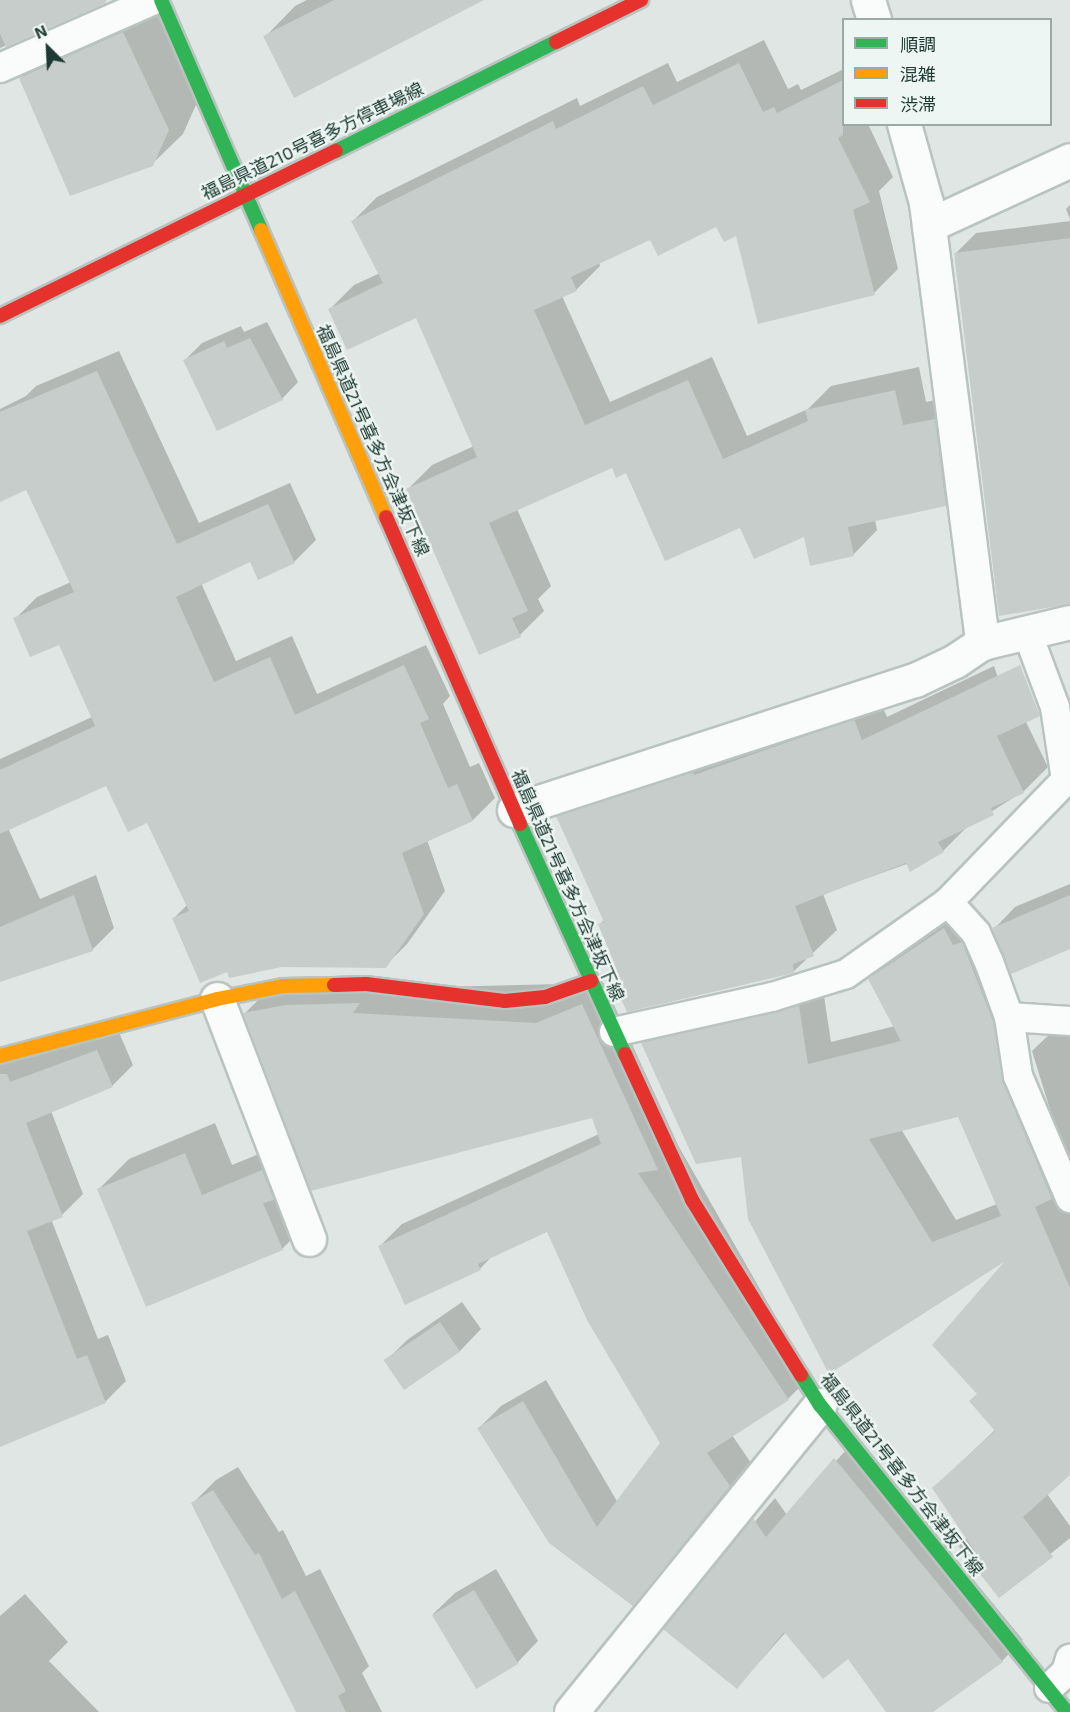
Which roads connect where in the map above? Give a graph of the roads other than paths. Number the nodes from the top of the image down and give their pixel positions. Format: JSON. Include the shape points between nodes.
{"nodes":[{"id":1,"x":154,"y":0,"type":"edge"},
{"id":2,"x":161,"y":0,"type":"edge"},
{"id":3,"x":641,"y":0,"type":"edge"},
{"id":4,"x":868,"y":0,"type":"edge"},
{"id":5,"x":873,"y":18,"type":"edge"},
{"id":6,"x":0,"y":68,"type":"edge"},
{"id":7,"x":904,"y":126,"type":"edge"},
{"id":8,"x":1070,"y":160,"type":"edge"},
{"id":9,"x":246,"y":194,"type":"junction"},
{"id":10,"x":929,"y":225,"type":"junction"},
{"id":11,"x":0,"y":316,"type":"edge"},
{"id":12,"x":1070,"y":622,"type":"edge"},
{"id":13,"x":1027,"y":632,"type":"junction"},
{"id":14,"x":982,"y":643,"type":"junction"},
{"id":15,"x":514,"y":810,"type":"junction"},
{"id":16,"x":948,"y":902,"type":"junction"},
{"id":17,"x":591,"y":981,"type":"junction"},
{"id":18,"x":217,"y":999,"type":"junction"},
{"id":19,"x":1009,"y":1017,"type":"junction"},
{"id":20,"x":1070,"y":1021,"type":"edge"},
{"id":21,"x":614,"y":1032,"type":"junction"},
{"id":22,"x":0,"y":1056,"type":"edge"},
{"id":23,"x":1070,"y":1198,"type":"edge"},
{"id":24,"x":309,"y":1239,"type":"dead end"},
{"id":25,"x":820,"y":1405,"type":"junction"},
{"id":26,"x":1070,"y":1659,"type":"edge"},
{"id":27,"x":1049,"y":1688,"type":"junction"},
{"id":28,"x":571,"y":1712,"type":"edge"},
{"id":29,"x":1067,"y":1712,"type":"edge"}],
"edges":[{"from":1,"to":6,"type":"lane"},
{"from":2,"to":9,"type":"main road","name":"福島県道21号喜多方会津坂下線"},
{"from":3,"to":9,"type":"main road","name":"福島県道210号喜多方停車場線"},
{"from":4,"to":5,"type":"street"},
{"from":7,"to":10,"type":"street"},
{"from":8,"to":10,"type":"street"},
{"from":9,"to":11,"type":"main road","name":"福島県道210号喜多方停車場線"},
{"from":9,"to":15,"type":"main road","name":"福島県道21号喜多方会津坂下線"},
{"from":10,"to":14,"type":"street"},
{"from":12,"to":13,"type":"street"},
{"from":13,"to":14,"type":"street"},
{"from":13,"to":16,"type":"lane","via":[[1054,707],[1066,780]]},
{"from":14,"to":15,"type":"street","via":[[955,662],[915,680]]},
{"from":15,"to":17,"type":"main road","name":"福島県道21号喜多方会津坂下線"},
{"from":16,"to":19,"type":"lane","via":[[976,933]]},
{"from":16,"to":21,"type":"lane","via":[[846,974],[772,998]]},
{"from":17,"to":18,"type":"main road","via":[[545,997],[505,1001],[366,984],[283,986]]},
{"from":17,"to":21,"type":"main road","name":"福島県道21号喜多方会津坂下線"},
{"from":18,"to":22,"type":"main road"},
{"from":18,"to":24,"type":"street"},
{"from":19,"to":20,"type":"lane"},
{"from":19,"to":23,"type":"lane","via":[[1018,1076]]},
{"from":21,"to":25,"type":"main road","name":"福島県道21号喜多方会津坂下線","via":[[692,1200]]},
{"from":25,"to":27,"type":"main road","name":"福島県道21号喜多方会津坂下線"},
{"from":25,"to":28,"type":"street"},
{"from":26,"to":27,"type":"lane","via":[[1066,1672]]},
{"from":27,"to":29,"type":"main road","name":"福島県道21号喜多方会津坂下線"}]}
